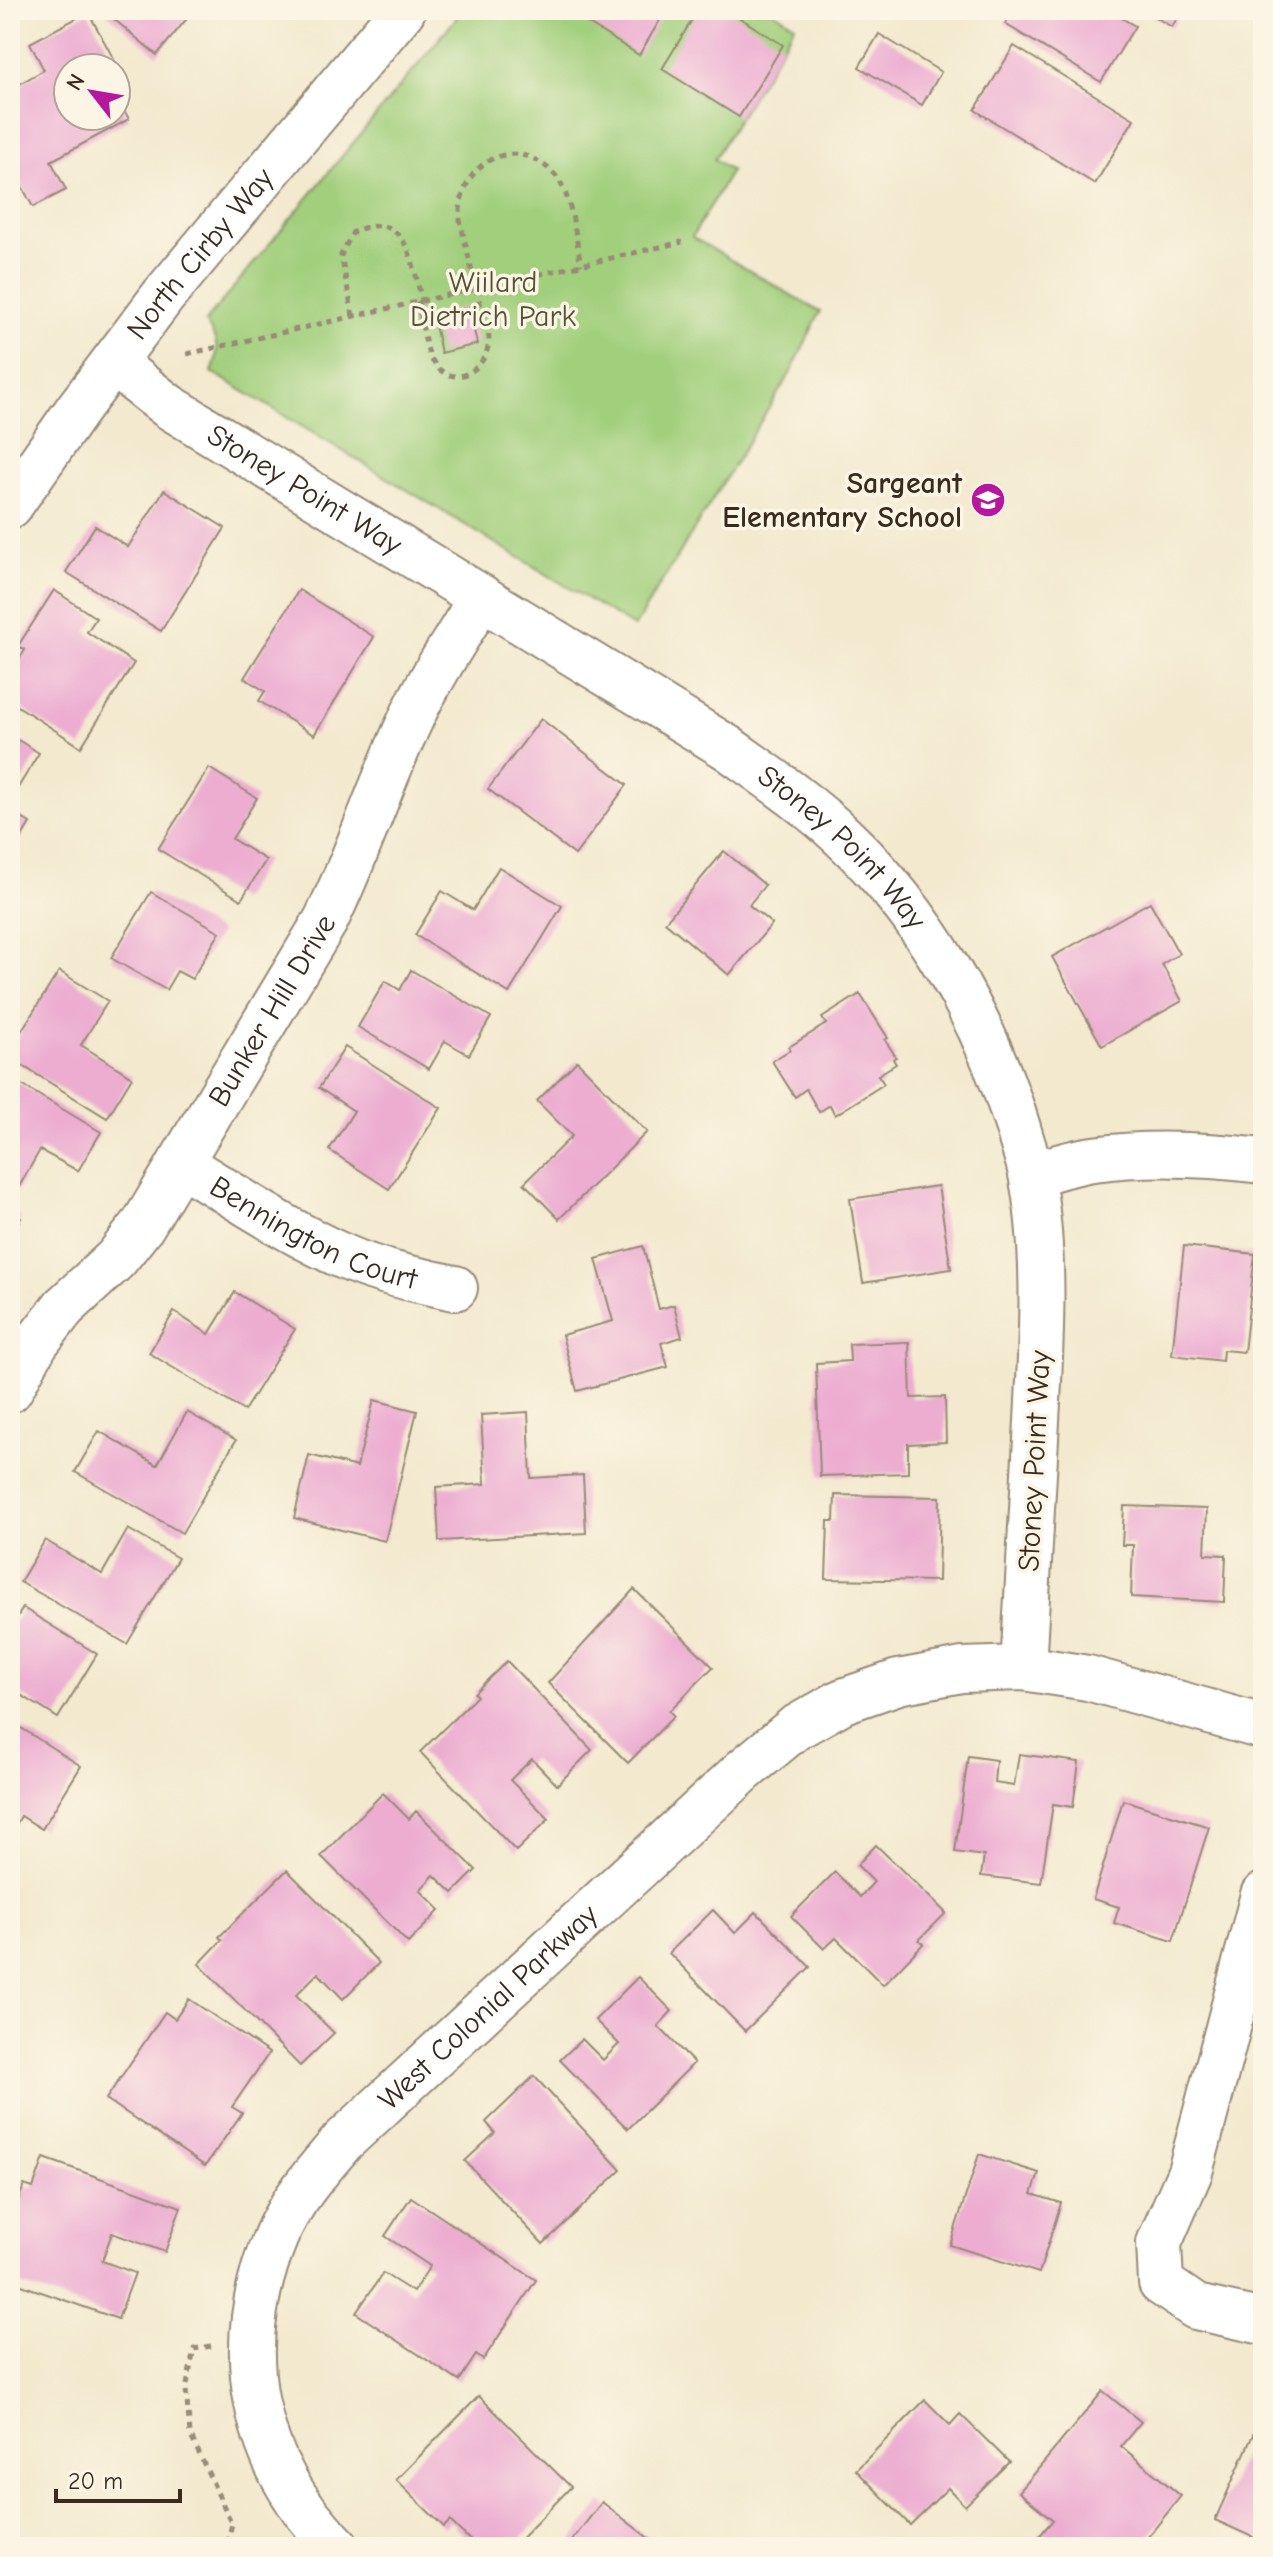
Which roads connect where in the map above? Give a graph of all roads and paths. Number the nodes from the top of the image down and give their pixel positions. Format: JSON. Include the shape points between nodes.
{"nodes":[{"id":1,"x":403,"y":10,"type":"edge"},
{"id":2,"x":682,"y":242,"type":"dead end"},
{"id":3,"x":581,"y":265,"type":"junction"},
{"id":4,"x":476,"y":289,"type":"junction"},
{"id":5,"x":420,"y":301,"type":"junction"},
{"id":6,"x":353,"y":316,"type":"junction"},
{"id":7,"x":187,"y":354,"type":"dead end"},
{"id":8,"x":113,"y":363,"type":"junction"},
{"id":9,"x":10,"y":506,"type":"edge"},
{"id":10,"x":481,"y":597,"type":"junction"},
{"id":11,"x":1263,"y":1161,"type":"edge"},
{"id":12,"x":180,"y":1163,"type":"junction"},
{"id":13,"x":1032,"y":1174,"type":"junction"},
{"id":14,"x":455,"y":1288,"type":"dead end"},
{"id":15,"x":10,"y":1390,"type":"edge"},
{"id":16,"x":1023,"y":1668,"type":"junction"},
{"id":17,"x":1263,"y":1727,"type":"edge"},
{"id":18,"x":1263,"y":1895,"type":"edge"},
{"id":19,"x":1263,"y":2322,"type":"edge"},
{"id":20,"x":252,"y":2347,"type":"junction"},
{"id":21,"x":226,"y":2547,"type":"edge"},
{"id":22,"x":337,"y":2547,"type":"edge"}],
"edges":[{"from":1,"to":8,"type":"street","name":"North Cirby Way"},
{"from":2,"to":3,"type":"path"},
{"from":3,"to":4,"type":"path"},
{"from":3,"to":4,"type":"path","via":[[564,189],[555,176],[532,158],[500,156],[475,169],[459,202]]},
{"from":4,"to":5,"type":"path"},
{"from":4,"to":5,"type":"path","via":[[489,338],[484,363],[462,375],[438,368],[430,356]]},
{"from":5,"to":6,"type":"path"},
{"from":5,"to":6,"type":"path","via":[[400,234],[371,225],[353,232],[341,255]]},
{"from":6,"to":7,"type":"path"},
{"from":8,"to":9,"type":"street","name":"North Cirby Way"},
{"from":8,"to":10,"type":"street","name":"Stoney Point Way","via":[[168,406]]},
{"from":10,"to":12,"type":"street","name":"Bunker Hill Drive","via":[[412,716],[326,920]]},
{"from":10,"to":13,"type":"street","name":"Stoney Point Way","via":[[728,748],[843,836],[913,917],[951,975],[983,1035]]},
{"from":11,"to":13,"type":"street","via":[[1149,1153],[1090,1159]]},
{"from":12,"to":14,"type":"street","name":"Bennington Court","via":[[349,1259]]},
{"from":12,"to":15,"type":"street","name":"Bunker Hill Drive","via":[[143,1225],[116,1259],[64,1307]]},
{"from":13,"to":16,"type":"street","name":"Stoney Point Way","via":[[1042,1318]]},
{"from":16,"to":17,"type":"street","name":"West Colonial Parkway","via":[[1088,1678]]},
{"from":16,"to":20,"type":"street","name":"West Colonial Parkway","via":[[962,1670],[898,1682],[843,1701],[795,1728],[744,1770],[333,2152],[305,2185],[276,2234],[258,2290]]},
{"from":18,"to":19,"type":"street","via":[[1190,2172],[1159,2243],[1161,2283],[1196,2307]]},
{"from":20,"to":21,"type":"path","via":[[194,2349],[186,2390],[190,2434],[232,2524]]},
{"from":20,"to":22,"type":"street","name":"West Colonial Parkway","via":[[255,2396],[283,2480],[314,2525]]}]}
